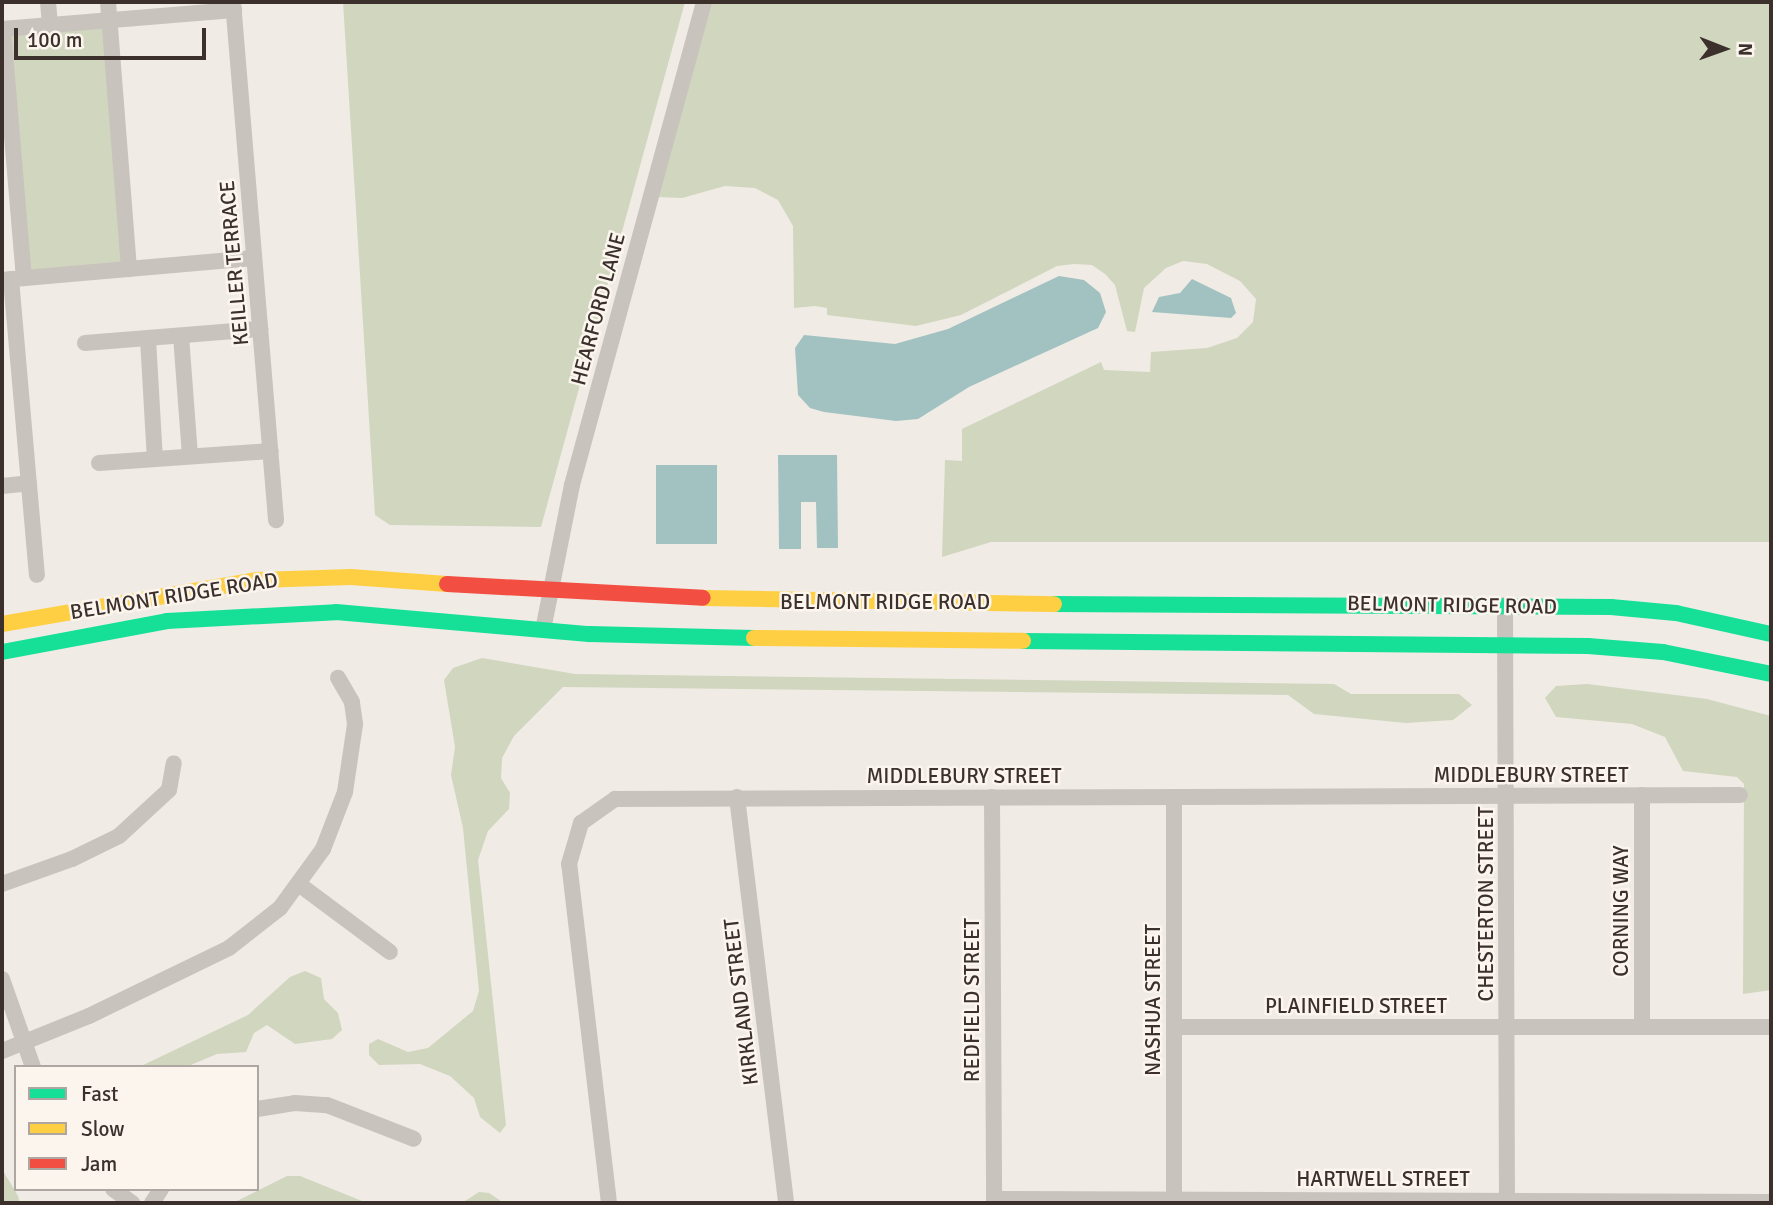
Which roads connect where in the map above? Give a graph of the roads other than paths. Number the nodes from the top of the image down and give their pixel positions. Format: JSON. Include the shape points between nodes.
{"nodes":[{"id":1,"x":48,"y":2,"type":"edge"},
{"id":2,"x":108,"y":2,"type":"edge"},
{"id":3,"x":704,"y":2,"type":"edge"},
{"id":4,"x":233,"y":6,"type":"edge"},
{"id":5,"x":110,"y":19,"type":"junction"},
{"id":6,"x":50,"y":24,"type":"junction"},
{"id":7,"x":2,"y":29,"type":"edge"},
{"id":8,"x":6,"y":149,"type":"edge"},
{"id":9,"x":254,"y":258,"type":"junction"},
{"id":10,"x":129,"y":269,"type":"junction"},
{"id":11,"x":12,"y":279,"type":"edge"},
{"id":12,"x":260,"y":329,"type":"junction"},
{"id":13,"x":181,"y":336,"type":"junction"},
{"id":14,"x":148,"y":339,"type":"junction"},
{"id":15,"x":85,"y":343,"type":"dead end"},
{"id":16,"x":10,"y":346,"type":"edge"},
{"id":17,"x":271,"y":451,"type":"junction"},
{"id":18,"x":190,"y":456,"type":"junction"},
{"id":19,"x":155,"y":459,"type":"junction"},
{"id":20,"x":99,"y":463,"type":"dead end"},
{"id":21,"x":29,"y":483,"type":"junction"},
{"id":22,"x":2,"y":486,"type":"edge"},
{"id":23,"x":275,"y":520,"type":"dead end"},
{"id":24,"x":37,"y":575,"type":"dead end"},
{"id":25,"x":548,"y":592,"type":"junction"},
{"id":26,"x":1505,"y":605,"type":"junction"},
{"id":27,"x":928,"y":615,"type":"junction"},
{"id":28,"x":2,"y":624,"type":"edge"},
{"id":29,"x":543,"y":630,"type":"junction"},
{"id":30,"x":1771,"y":634,"type":"edge"},
{"id":31,"x":885,"y":641,"type":"junction"},
{"id":32,"x":1505,"y":644,"type":"junction"},
{"id":33,"x":2,"y":652,"type":"edge"},
{"id":34,"x":1771,"y":674,"type":"edge"},
{"id":35,"x":338,"y":678,"type":"dead end"},
{"id":36,"x":174,"y":763,"type":"dead end"},
{"id":37,"x":1507,"y":795,"type":"junction"},
{"id":38,"x":1642,"y":795,"type":"junction"},
{"id":39,"x":1740,"y":795,"type":"dead end"},
{"id":40,"x":737,"y":797,"type":"junction"},
{"id":41,"x":992,"y":797,"type":"junction"},
{"id":42,"x":1174,"y":797,"type":"junction"},
{"id":43,"x":2,"y":884,"type":"edge"},
{"id":44,"x":300,"y":885,"type":"junction"},
{"id":45,"x":390,"y":952,"type":"dead end"},
{"id":46,"x":2,"y":979,"type":"edge"},
{"id":47,"x":1507,"y":1026,"type":"junction"},
{"id":48,"x":1174,"y":1027,"type":"junction"},
{"id":49,"x":1642,"y":1027,"type":"junction"},
{"id":50,"x":1771,"y":1027,"type":"edge"},
{"id":51,"x":24,"y":1044,"type":"junction"},
{"id":52,"x":2,"y":1051,"type":"edge"},
{"id":53,"x":32,"y":1065,"type":"edge"},
{"id":54,"x":259,"y":1109,"type":"edge"},
{"id":55,"x":414,"y":1139,"type":"dead end"},
{"id":56,"x":116,"y":1191,"type":"edge"},
{"id":57,"x":994,"y":1201,"type":"edge"},
{"id":58,"x":1174,"y":1201,"type":"edge"},
{"id":59,"x":1348,"y":1202,"type":"edge"},
{"id":60,"x":1507,"y":1202,"type":"edge"},
{"id":61,"x":1771,"y":1202,"type":"edge"},
{"id":62,"x":132,"y":1203,"type":"edge"},
{"id":63,"x":608,"y":1203,"type":"edge"},
{"id":64,"x":786,"y":1203,"type":"edge"},
{"id":65,"x":1736,"y":1203,"type":"edge"}],
"edges":[{"from":1,"to":6,"type":"street"},
{"from":2,"to":5,"type":"street"},
{"from":3,"to":25,"type":"street","name":"HEARFORD LANE","via":[[572,485]]},
{"from":4,"to":5,"type":"street"},
{"from":4,"to":9,"type":"street","name":"KEILLER TERRACE"},
{"from":5,"to":6,"type":"street"},
{"from":5,"to":10,"type":"street"},
{"from":6,"to":7,"type":"street"},
{"from":7,"to":8,"type":"street"},
{"from":8,"to":11,"type":"street"},
{"from":9,"to":10,"type":"street"},
{"from":9,"to":12,"type":"street","name":"KEILLER TERRACE"},
{"from":10,"to":11,"type":"street"},
{"from":11,"to":16,"type":"street"},
{"from":12,"to":13,"type":"street"},
{"from":12,"to":17,"type":"street","name":"KEILLER TERRACE"},
{"from":13,"to":14,"type":"street"},
{"from":13,"to":18,"type":"street"},
{"from":14,"to":15,"type":"street"},
{"from":14,"to":19,"type":"street"},
{"from":16,"to":21,"type":"street"},
{"from":17,"to":18,"type":"street"},
{"from":17,"to":23,"type":"street","name":"KEILLER TERRACE"},
{"from":18,"to":19,"type":"street"},
{"from":19,"to":20,"type":"street"},
{"from":21,"to":22,"type":"street"},
{"from":21,"to":24,"type":"street"},
{"from":25,"to":27,"type":"main road","name":"BELMONT RIDGE ROAD"},
{"from":25,"to":28,"type":"main road","name":"BELMONT RIDGE ROAD","via":[[389,578],[258,580]]},
{"from":25,"to":29,"type":"street","name":"HEARFORD LANE"},
{"from":26,"to":27,"type":"main road","name":"BELMONT RIDGE ROAD"},
{"from":26,"to":30,"type":"main road","name":"BELMONT RIDGE ROAD","via":[[1676,613]]},
{"from":26,"to":32,"type":"street","name":"CHESTERTON STREET"},
{"from":27,"to":31,"type":"main road","via":[[918,632]]},
{"from":29,"to":31,"type":"main road","name":"BELMONT RIDGE ROAD"},
{"from":29,"to":33,"type":"main road","name":"BELMONT RIDGE ROAD","via":[[296,612],[167,621]]},
{"from":31,"to":32,"type":"main road","name":"BELMONT RIDGE ROAD"},
{"from":32,"to":34,"type":"main road","name":"BELMONT RIDGE ROAD","via":[[1663,652]]},
{"from":32,"to":37,"type":"street","name":"CHESTERTON STREET"},
{"from":35,"to":44,"type":"street","via":[[352,702],[354,747],[334,824]]},
{"from":36,"to":43,"type":"street","via":[[169,790],[128,830],[72,859]]},
{"from":37,"to":38,"type":"street","name":"MIDDLEBURY STREET"},
{"from":37,"to":42,"type":"street","name":"MIDDLEBURY STREET"},
{"from":37,"to":47,"type":"street","name":"CHESTERTON STREET"},
{"from":38,"to":39,"type":"street","name":"MIDDLEBURY STREET"},
{"from":38,"to":49,"type":"street","name":"CORNING WAY"},
{"from":40,"to":41,"type":"street","name":"MIDDLEBURY STREET"},
{"from":40,"to":63,"type":"street","name":"MIDDLEBURY STREET","via":[[615,799],[586,817],[573,839],[569,864]]},
{"from":40,"to":64,"type":"street","name":"KIRKLAND STREET"},
{"from":41,"to":42,"type":"street","name":"MIDDLEBURY STREET"},
{"from":41,"to":57,"type":"street","name":"REDFIELD STREET"},
{"from":42,"to":48,"type":"street","name":"NASHUA STREET"},
{"from":44,"to":45,"type":"street"},
{"from":44,"to":51,"type":"street","via":[[254,932],[229,948]]},
{"from":46,"to":51,"type":"street"},
{"from":47,"to":48,"type":"street","name":"PLAINFIELD STREET"},
{"from":47,"to":49,"type":"street","name":"PLAINFIELD STREET"},
{"from":47,"to":60,"type":"street","name":"CHESTERTON STREET"},
{"from":48,"to":58,"type":"street","name":"NASHUA STREET"},
{"from":49,"to":50,"type":"street","name":"PLAINFIELD STREET"},
{"from":51,"to":52,"type":"street"},
{"from":51,"to":53,"type":"street"},
{"from":54,"to":55,"type":"street","via":[[295,1103],[327,1105]]},
{"from":56,"to":62,"type":"street"},
{"from":57,"to":58,"type":"street","name":"HARTWELL STREET"},
{"from":58,"to":59,"type":"street","name":"HARTWELL STREET"},
{"from":59,"to":60,"type":"street","name":"HARTWELL STREET"},
{"from":60,"to":65,"type":"street","name":"HARTWELL STREET"},
{"from":61,"to":65,"type":"street","name":"HARTWELL STREET"}]}
